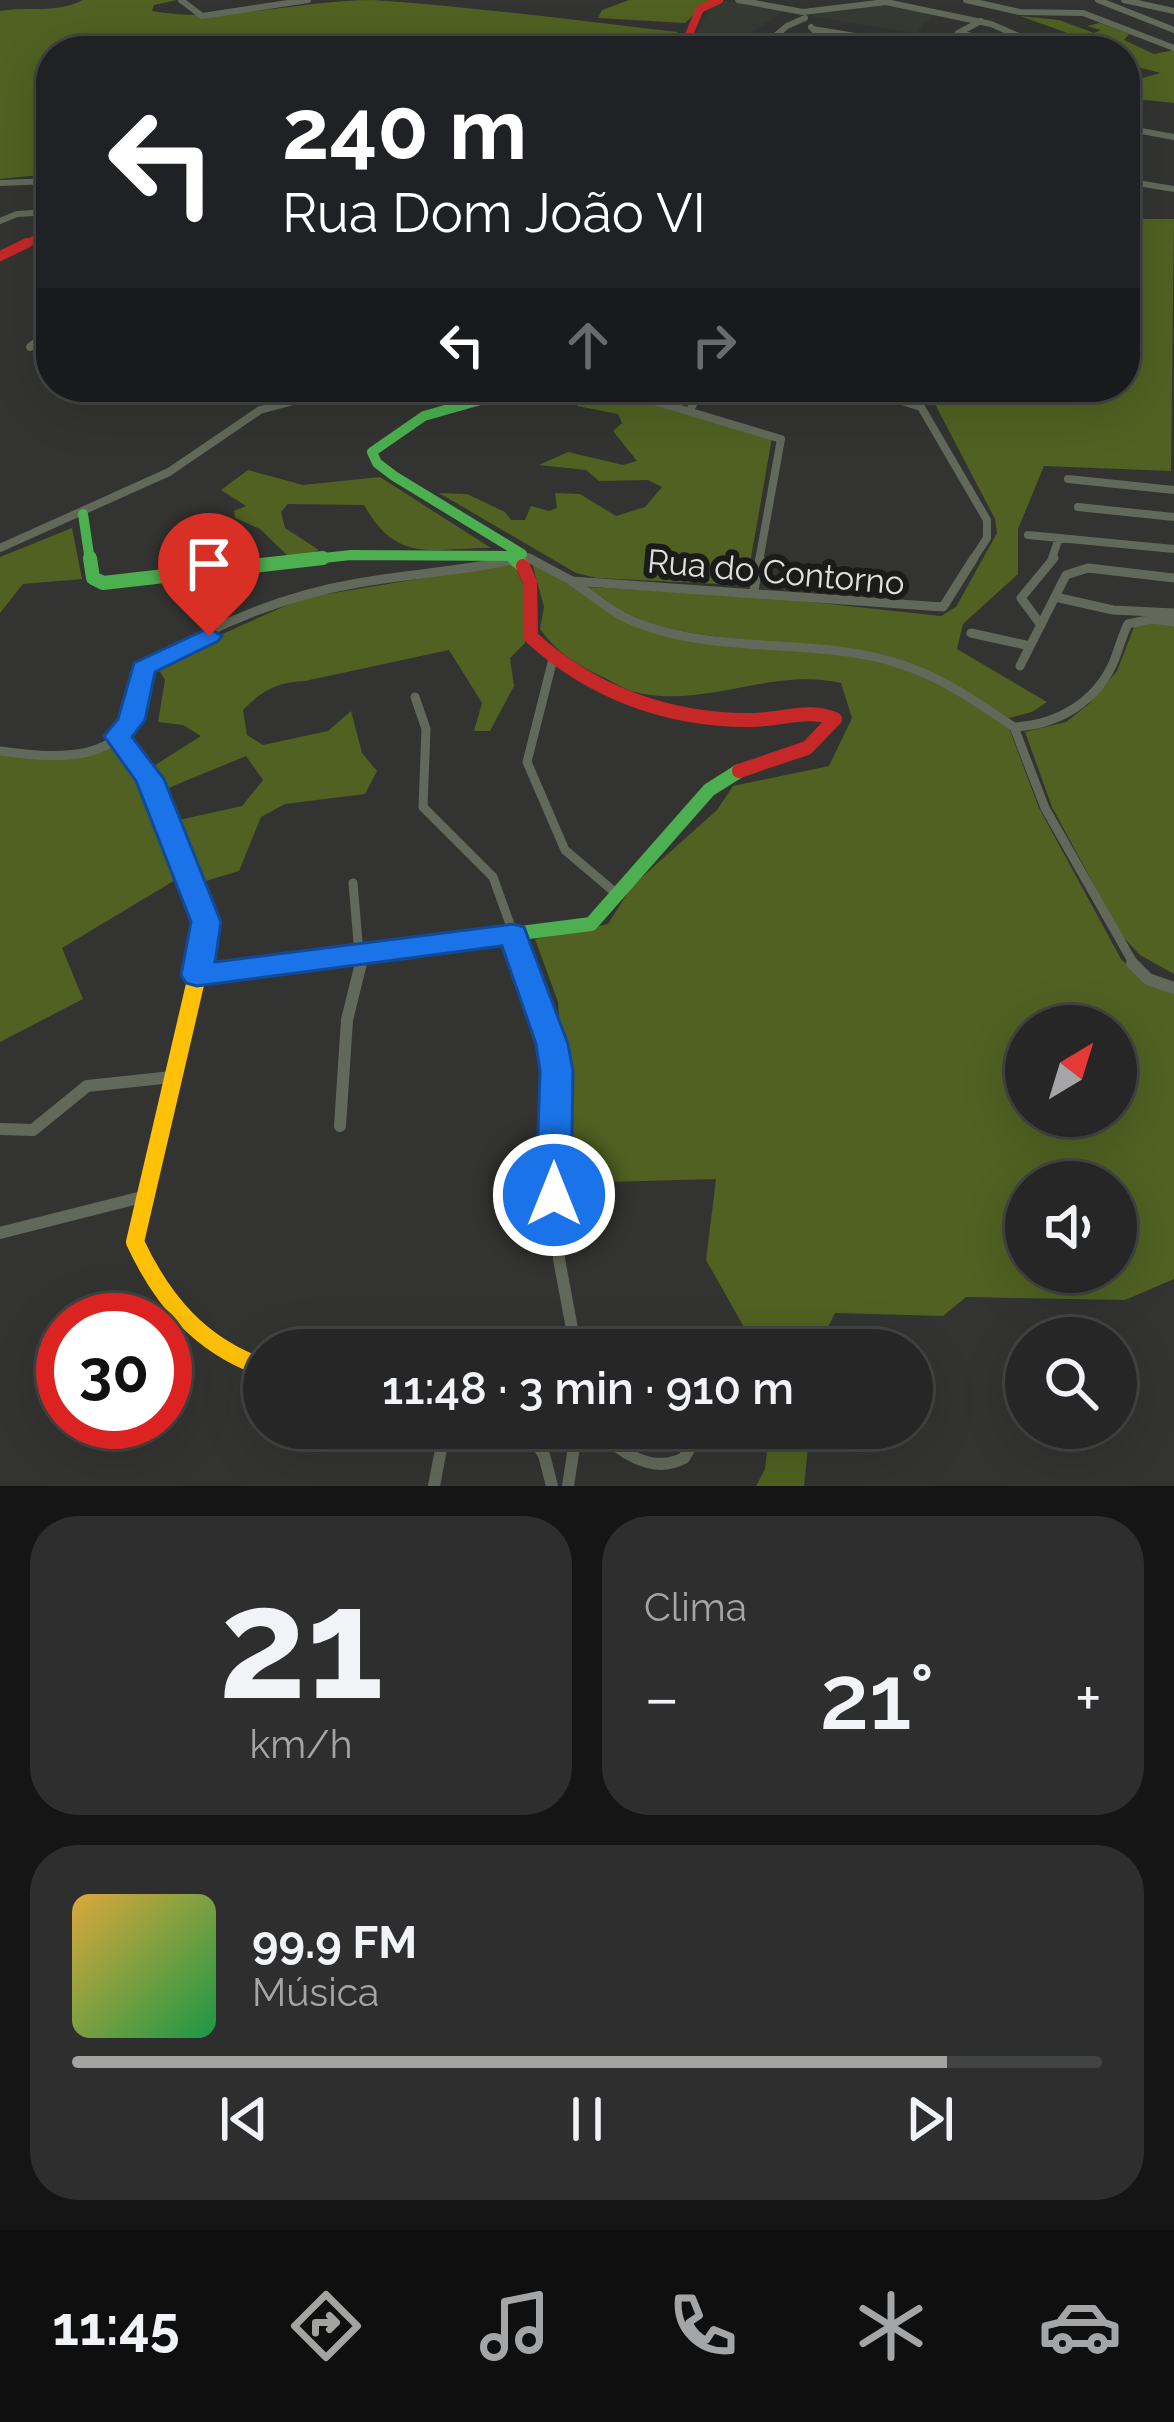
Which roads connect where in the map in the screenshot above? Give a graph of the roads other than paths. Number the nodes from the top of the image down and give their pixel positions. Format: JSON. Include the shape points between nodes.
{"nodes":[{"id":1,"x":181,"y":0,"type":"edge"},
{"id":2,"x":308,"y":0,"type":"edge"},
{"id":3,"x":719,"y":0,"type":"edge"},
{"id":4,"x":738,"y":0,"type":"edge"},
{"id":5,"x":966,"y":0,"type":"edge"},
{"id":6,"x":1124,"y":0,"type":"edge"},
{"id":7,"x":1102,"y":2,"type":"edge"},
{"id":8,"x":1083,"y":8,"type":"dead end"},
{"id":9,"x":1174,"y":11,"type":"edge"},
{"id":10,"x":804,"y":15,"type":"junction"},
{"id":11,"x":981,"y":21,"type":"junction"},
{"id":12,"x":813,"y":29,"type":"junction"},
{"id":13,"x":1174,"y":29,"type":"edge"},
{"id":14,"x":688,"y":36,"type":"edge"},
{"id":15,"x":776,"y":36,"type":"edge"},
{"id":16,"x":818,"y":36,"type":"edge"},
{"id":17,"x":855,"y":36,"type":"edge"},
{"id":18,"x":972,"y":36,"type":"edge"},
{"id":19,"x":1018,"y":36,"type":"edge"},
{"id":20,"x":1174,"y":48,"type":"edge"},
{"id":21,"x":1140,"y":131,"type":"edge"},
{"id":22,"x":1174,"y":137,"type":"edge"},
{"id":23,"x":36,"y":182,"type":"edge"},
{"id":24,"x":0,"y":183,"type":"edge"},
{"id":25,"x":1140,"y":183,"type":"edge"},
{"id":26,"x":1174,"y":189,"type":"edge"},
{"id":27,"x":36,"y":213,"type":"edge"},
{"id":28,"x":0,"y":220,"type":"edge"},
{"id":29,"x":36,"y":239,"type":"edge"},
{"id":30,"x":0,"y":256,"type":"edge"},
{"id":31,"x":36,"y":341,"type":"edge"},
{"id":32,"x":30,"y":346,"type":"dead end"},
{"id":33,"x":287,"y":402,"type":"edge"},
{"id":34,"x":472,"y":402,"type":"edge"},
{"id":35,"x":661,"y":402,"type":"edge"},
{"id":36,"x":694,"y":402,"type":"edge"},
{"id":37,"x":913,"y":402,"type":"edge"},
{"id":38,"x":690,"y":410,"type":"junction"},
{"id":39,"x":1068,"y":479,"type":"dead end"},
{"id":40,"x":1174,"y":490,"type":"edge"},
{"id":41,"x":1078,"y":507,"type":"dead end"},
{"id":42,"x":83,"y":514,"type":"junction"},
{"id":43,"x":1174,"y":517,"type":"edge"},
{"id":44,"x":1028,"y":535,"type":"dead end"},
{"id":45,"x":1060,"y":538,"type":"junction"},
{"id":46,"x":0,"y":548,"type":"edge"},
{"id":47,"x":1174,"y":549,"type":"edge"},
{"id":48,"x":522,"y":558,"type":"junction"},
{"id":49,"x":1174,"y":578,"type":"edge"},
{"id":50,"x":572,"y":581,"type":"junction"},
{"id":51,"x":754,"y":590,"type":"junction"},
{"id":52,"x":1055,"y":597,"type":"junction"},
{"id":53,"x":1174,"y":617,"type":"edge"},
{"id":54,"x":1041,"y":625,"type":"junction"},
{"id":55,"x":971,"y":633,"type":"dead end"},
{"id":56,"x":1030,"y":646,"type":"junction"},
{"id":57,"x":553,"y":658,"type":"junction"},
{"id":58,"x":1020,"y":666,"type":"dead end"},
{"id":59,"x":415,"y":697,"type":"dead end"},
{"id":60,"x":1014,"y":727,"type":"junction"},
{"id":61,"x":118,"y":736,"type":"junction"},
{"id":62,"x":0,"y":751,"type":"edge"},
{"id":63,"x":353,"y":883,"type":"dead end"},
{"id":64,"x":618,"y":895,"type":"junction"},
{"id":65,"x":514,"y":934,"type":"junction"},
{"id":66,"x":363,"y":956,"type":"junction"},
{"id":67,"x":197,"y":975,"type":"junction"},
{"id":68,"x":1174,"y":988,"type":"edge"},
{"id":69,"x":172,"y":1077,"type":"junction"},
{"id":70,"x":340,"y":1126,"type":"dead end"},
{"id":71,"x":0,"y":1129,"type":"edge"},
{"id":72,"x":142,"y":1197,"type":"junction"},
{"id":73,"x":0,"y":1233,"type":"edge"},
{"id":74,"x":572,"y":1329,"type":"edge"},
{"id":75,"x":243,"y":1360,"type":"edge"},
{"id":76,"x":441,"y":1449,"type":"edge"},
{"id":77,"x":540,"y":1449,"type":"edge"},
{"id":78,"x":574,"y":1449,"type":"edge"},
{"id":79,"x":617,"y":1449,"type":"edge"},
{"id":80,"x":692,"y":1449,"type":"edge"},
{"id":81,"x":434,"y":1486,"type":"edge"},
{"id":82,"x":552,"y":1486,"type":"edge"},
{"id":83,"x":568,"y":1486,"type":"edge"}],
"edges":[{"from":1,"to":2,"type":"street","via":[[202,16]]},
{"from":3,"to":14,"type":"street","via":[[700,9]]},
{"from":4,"to":10,"type":"street"},
{"from":5,"to":20,"type":"street","via":[[1082,13]]},
{"from":6,"to":9,"type":"street"},
{"from":7,"to":8,"type":"street"},
{"from":7,"to":13,"type":"street"},
{"from":10,"to":11,"type":"street","via":[[883,2]]},
{"from":10,"to":12,"type":"street"},
{"from":10,"to":15,"type":"street"},
{"from":11,"to":18,"type":"street","via":[[958,33]]},
{"from":11,"to":19,"type":"street"},
{"from":12,"to":16,"type":"street"},
{"from":12,"to":17,"type":"street"},
{"from":21,"to":22,"type":"street"},
{"from":23,"to":24,"type":"street"},
{"from":25,"to":26,"type":"street"},
{"from":27,"to":28,"type":"street"},
{"from":29,"to":30,"type":"street"},
{"from":31,"to":32,"type":"street"},
{"from":33,"to":42,"type":"street","via":[[252,413],[169,472]]},
{"from":34,"to":48,"type":"street","via":[[428,414],[372,452],[394,476]]},
{"from":35,"to":38,"type":"street"},
{"from":36,"to":38,"type":"street"},
{"from":37,"to":51,"type":"street","name":"Rua do Contorno","via":[[929,415],[987,520],[987,538],[943,607]]},
{"from":38,"to":51,"type":"street","via":[[781,439]]},
{"from":39,"to":40,"type":"street"},
{"from":41,"to":43,"type":"street"},
{"from":42,"to":46,"type":"street"},
{"from":42,"to":48,"type":"street","via":[[93,578],[111,584],[351,555]]},
{"from":44,"to":45,"type":"street"},
{"from":45,"to":47,"type":"street"},
{"from":45,"to":54,"type":"street","via":[[1057,554],[1022,598]]},
{"from":48,"to":50,"type":"street","name":"Rua do Contorno"},
{"from":48,"to":57,"type":"street","via":[[533,595],[531,637]]},
{"from":48,"to":61,"type":"street","via":[[354,584],[270,608],[143,668],[131,720]]},
{"from":49,"to":52,"type":"street","via":[[1077,569]]},
{"from":50,"to":51,"type":"street","name":"Rua do Contorno"},
{"from":50,"to":60,"type":"street","via":[[665,631],[904,665]]},
{"from":52,"to":53,"type":"street"},
{"from":52,"to":54,"type":"street"},
{"from":53,"to":60,"type":"street","via":[[1128,624],[1110,669],[1082,701],[1060,718]]},
{"from":54,"to":56,"type":"street"},
{"from":55,"to":56,"type":"street"},
{"from":56,"to":58,"type":"street"},
{"from":57,"to":64,"type":"street","via":[[527,762],[558,847]]},
{"from":57,"to":64,"type":"street","via":[[662,706],[746,719],[823,713],[835,723],[796,755],[723,778]]},
{"from":59,"to":65,"type":"street","via":[[426,729],[423,807],[483,862]]},
{"from":60,"to":68,"type":"street","via":[[1045,808],[1127,958],[1148,979]]},
{"from":61,"to":62,"type":"street","via":[[79,754]]},
{"from":61,"to":67,"type":"street","via":[[150,779],[206,922]]},
{"from":63,"to":66,"type":"street"},
{"from":64,"to":65,"type":"street","via":[[591,924]]},
{"from":65,"to":66,"type":"street"},
{"from":65,"to":74,"type":"street","via":[[556,1071],[554,1195]]},
{"from":66,"to":67,"type":"street"},
{"from":66,"to":70,"type":"street","via":[[347,1020]]},
{"from":67,"to":69,"type":"street"},
{"from":69,"to":71,"type":"street","via":[[98,1082],[33,1130]]},
{"from":69,"to":72,"type":"street"},
{"from":72,"to":73,"type":"street"},
{"from":72,"to":75,"type":"street","via":[[135,1242],[183,1317],[217,1351]]},
{"from":76,"to":81,"type":"street"},
{"from":77,"to":82,"type":"street"},
{"from":78,"to":83,"type":"street"},
{"from":79,"to":80,"type":"street","via":[[658,1477],[692,1462]]}]}
